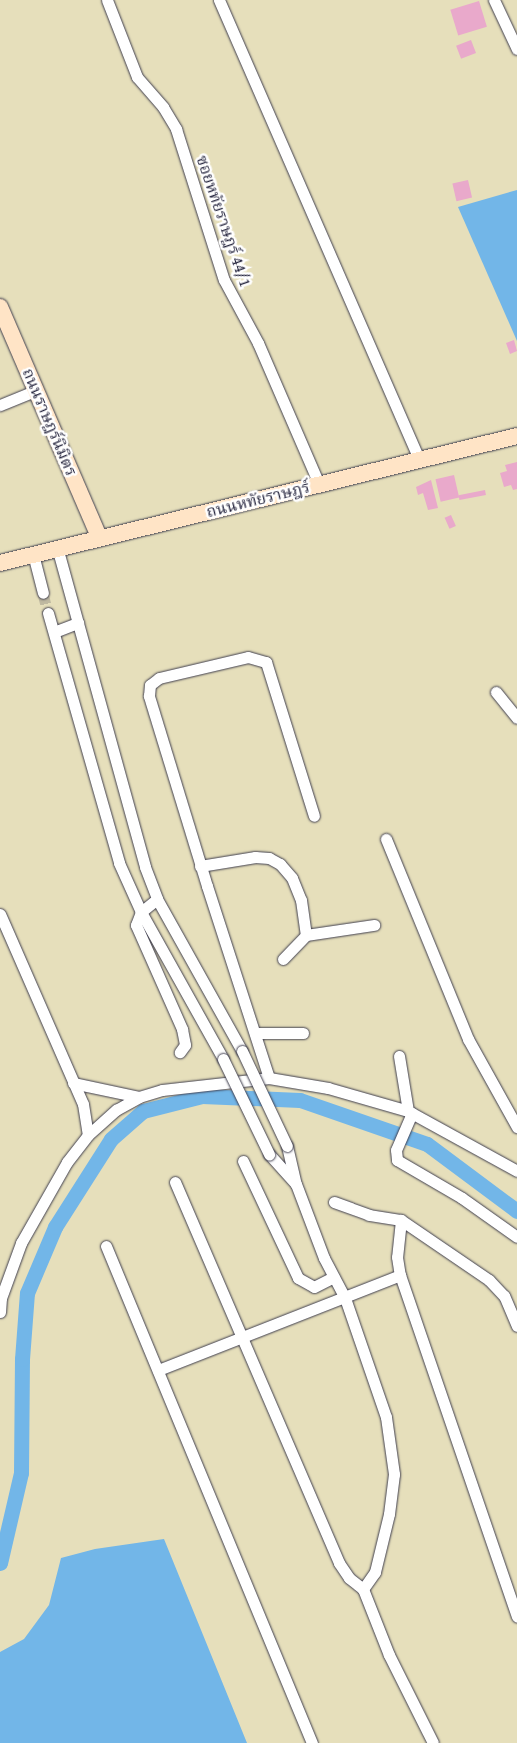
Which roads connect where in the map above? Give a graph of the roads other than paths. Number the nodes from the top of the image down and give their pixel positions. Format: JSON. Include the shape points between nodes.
{"nodes":[{"id":1,"x":107,"y":0,"type":"edge"},
{"id":2,"x":219,"y":0,"type":"edge"},
{"id":3,"x":494,"y":0,"type":"edge"},
{"id":4,"x":517,"y":49,"type":"edge"},
{"id":5,"x":0,"y":307,"type":"edge"},
{"id":6,"x":37,"y":390,"type":"junction"},
{"id":7,"x":0,"y":405,"type":"edge"},
{"id":8,"x":517,"y":436,"type":"edge"},
{"id":9,"x":419,"y":459,"type":"junction"},
{"id":10,"x":319,"y":484,"type":"junction"},
{"id":11,"x":100,"y":537,"type":"junction"},
{"id":12,"x":57,"y":547,"type":"junction"},
{"id":13,"x":32,"y":554,"type":"junction"},
{"id":14,"x":0,"y":563,"type":"edge"},
{"id":15,"x":43,"y":593,"type":"tunnel mouth"},
{"id":16,"x":48,"y":613,"type":"tunnel mouth"},
{"id":17,"x":78,"y":624,"type":"junction"},
{"id":18,"x":54,"y":632,"type":"junction"},
{"id":19,"x":496,"y":692,"type":"dead end"},
{"id":20,"x":517,"y":718,"type":"edge"},
{"id":21,"x":314,"y":816,"type":"dead end"},
{"id":22,"x":386,"y":839,"type":"dead end"},
{"id":23,"x":200,"y":866,"type":"junction"},
{"id":24,"x":156,"y":899,"type":"junction"},
{"id":25,"x":141,"y":912,"type":"junction"},
{"id":26,"x":0,"y":914,"type":"edge"},
{"id":27,"x":374,"y":925,"type":"dead end"},
{"id":28,"x":306,"y":936,"type":"junction"},
{"id":29,"x":283,"y":959,"type":"dead end"},
{"id":30,"x":255,"y":1032,"type":"junction"},
{"id":31,"x":303,"y":1033,"type":"dead end"},
{"id":32,"x":180,"y":1052,"type":"dead end"},
{"id":33,"x":399,"y":1056,"type":"dead end"},
{"id":34,"x":269,"y":1078,"type":"junction"},
{"id":35,"x":73,"y":1083,"type":"junction"},
{"id":36,"x":139,"y":1097,"type":"junction"},
{"id":37,"x":410,"y":1112,"type":"junction"},
{"id":38,"x":517,"y":1127,"type":"edge"},
{"id":39,"x":88,"y":1135,"type":"junction"},
{"id":40,"x":242,"y":1161,"type":"dead end"},
{"id":41,"x":517,"y":1171,"type":"edge"},
{"id":42,"x":175,"y":1182,"type":"dead end"},
{"id":43,"x":296,"y":1184,"type":"junction"},
{"id":44,"x":334,"y":1202,"type":"dead end"},
{"id":45,"x":401,"y":1220,"type":"junction"},
{"id":46,"x":517,"y":1237,"type":"edge"},
{"id":47,"x":106,"y":1246,"type":"dead end"},
{"id":48,"x":400,"y":1275,"type":"junction"},
{"id":49,"x":334,"y":1277,"type":"junction"},
{"id":50,"x":345,"y":1298,"type":"junction"},
{"id":51,"x":0,"y":1312,"type":"edge"},
{"id":52,"x":517,"y":1326,"type":"edge"},
{"id":53,"x":242,"y":1339,"type":"junction"},
{"id":54,"x":158,"y":1370,"type":"junction"},
{"id":55,"x":363,"y":1589,"type":"junction"},
{"id":56,"x":517,"y":1616,"type":"edge"},
{"id":57,"x":312,"y":1743,"type":"edge"},
{"id":58,"x":433,"y":1743,"type":"edge"}],
"edges":[{"from":1,"to":10,"type":"street","name":"ซอยหทัยราษฎร์ 44/1","via":[[137,77],[163,107],[176,129],[224,280],[258,342]]},
{"from":2,"to":9,"type":"street"},
{"from":3,"to":4,"type":"street"},
{"from":5,"to":6,"type":"main road","name":"ถนนราษฎร์นิมิตร"},
{"from":6,"to":7,"type":"street"},
{"from":6,"to":11,"type":"main road","name":"ถนนราษฎร์นิมิตร"},
{"from":8,"to":9,"type":"main road","name":"ถนนหทัยราษฎร์"},
{"from":9,"to":10,"type":"main road","name":"ถนนหทัยราษฎร์"},
{"from":10,"to":11,"type":"main road","name":"ถนนหทัยราษฎร์"},
{"from":11,"to":12,"type":"main road","name":"ถนนหทัยราษฎร์"},
{"from":12,"to":13,"type":"main road","name":"ถนนหทัยราษฎร์"},
{"from":12,"to":17,"type":"street"},
{"from":13,"to":14,"type":"main road","name":"ถนนหทัยราษฎร์"},
{"from":13,"to":15,"type":"street"},
{"from":16,"to":18,"type":"street"},
{"from":17,"to":18,"type":"street"},
{"from":17,"to":24,"type":"street","via":[[144,867]]},
{"from":18,"to":25,"type":"street","via":[[119,863]]},
{"from":19,"to":20,"type":"street"},
{"from":21,"to":23,"type":"street","via":[[266,662],[248,657],[159,678],[150,685],[149,696]]},
{"from":22,"to":38,"type":"street","via":[[468,1039]]},
{"from":23,"to":28,"type":"street","via":[[255,857],[269,858],[280,864],[292,878],[302,900]]},
{"from":23,"to":30,"type":"street"},
{"from":24,"to":25,"type":"street"},
{"from":24,"to":43,"type":"street","bridge":true,"via":[[242,1051],[287,1146]]},
{"from":25,"to":32,"type":"street","via":[[136,925],[138,936],[182,1029],[186,1045]]},
{"from":25,"to":43,"type":"street","bridge":true,"via":[[223,1059],[269,1154]]},
{"from":26,"to":35,"type":"street"},
{"from":27,"to":28,"type":"street"},
{"from":28,"to":29,"type":"street"},
{"from":30,"to":31,"type":"street"},
{"from":30,"to":34,"type":"street"},
{"from":33,"to":37,"type":"street"},
{"from":34,"to":36,"type":"street","via":[[182,1087]]},
{"from":34,"to":37,"type":"street","via":[[328,1088]]},
{"from":35,"to":36,"type":"street"},
{"from":35,"to":39,"type":"street","via":[[83,1104]]},
{"from":36,"to":39,"type":"street","via":[[116,1110]]},
{"from":37,"to":41,"type":"street"},
{"from":37,"to":46,"type":"street","via":[[395,1157]]},
{"from":39,"to":51,"type":"street","via":[[51,1185],[21,1243]]},
{"from":40,"to":49,"type":"street","via":[[298,1278],[314,1287]]},
{"from":42,"to":53,"type":"street"},
{"from":43,"to":49,"type":"street"},
{"from":44,"to":45,"type":"street","via":[[369,1215]]},
{"from":45,"to":48,"type":"street","via":[[397,1257]]},
{"from":45,"to":52,"type":"street","via":[[489,1280],[504,1296]]},
{"from":47,"to":54,"type":"street"},
{"from":48,"to":50,"type":"street"},
{"from":48,"to":56,"type":"street"},
{"from":49,"to":50,"type":"street"},
{"from":50,"to":53,"type":"street"},
{"from":50,"to":55,"type":"street","via":[[386,1417],[394,1474],[389,1514],[375,1572]]},
{"from":53,"to":54,"type":"street"},
{"from":53,"to":55,"type":"street","via":[[339,1563],[348,1578]]},
{"from":54,"to":57,"type":"street"},
{"from":55,"to":58,"type":"street","via":[[389,1655]]}]}
